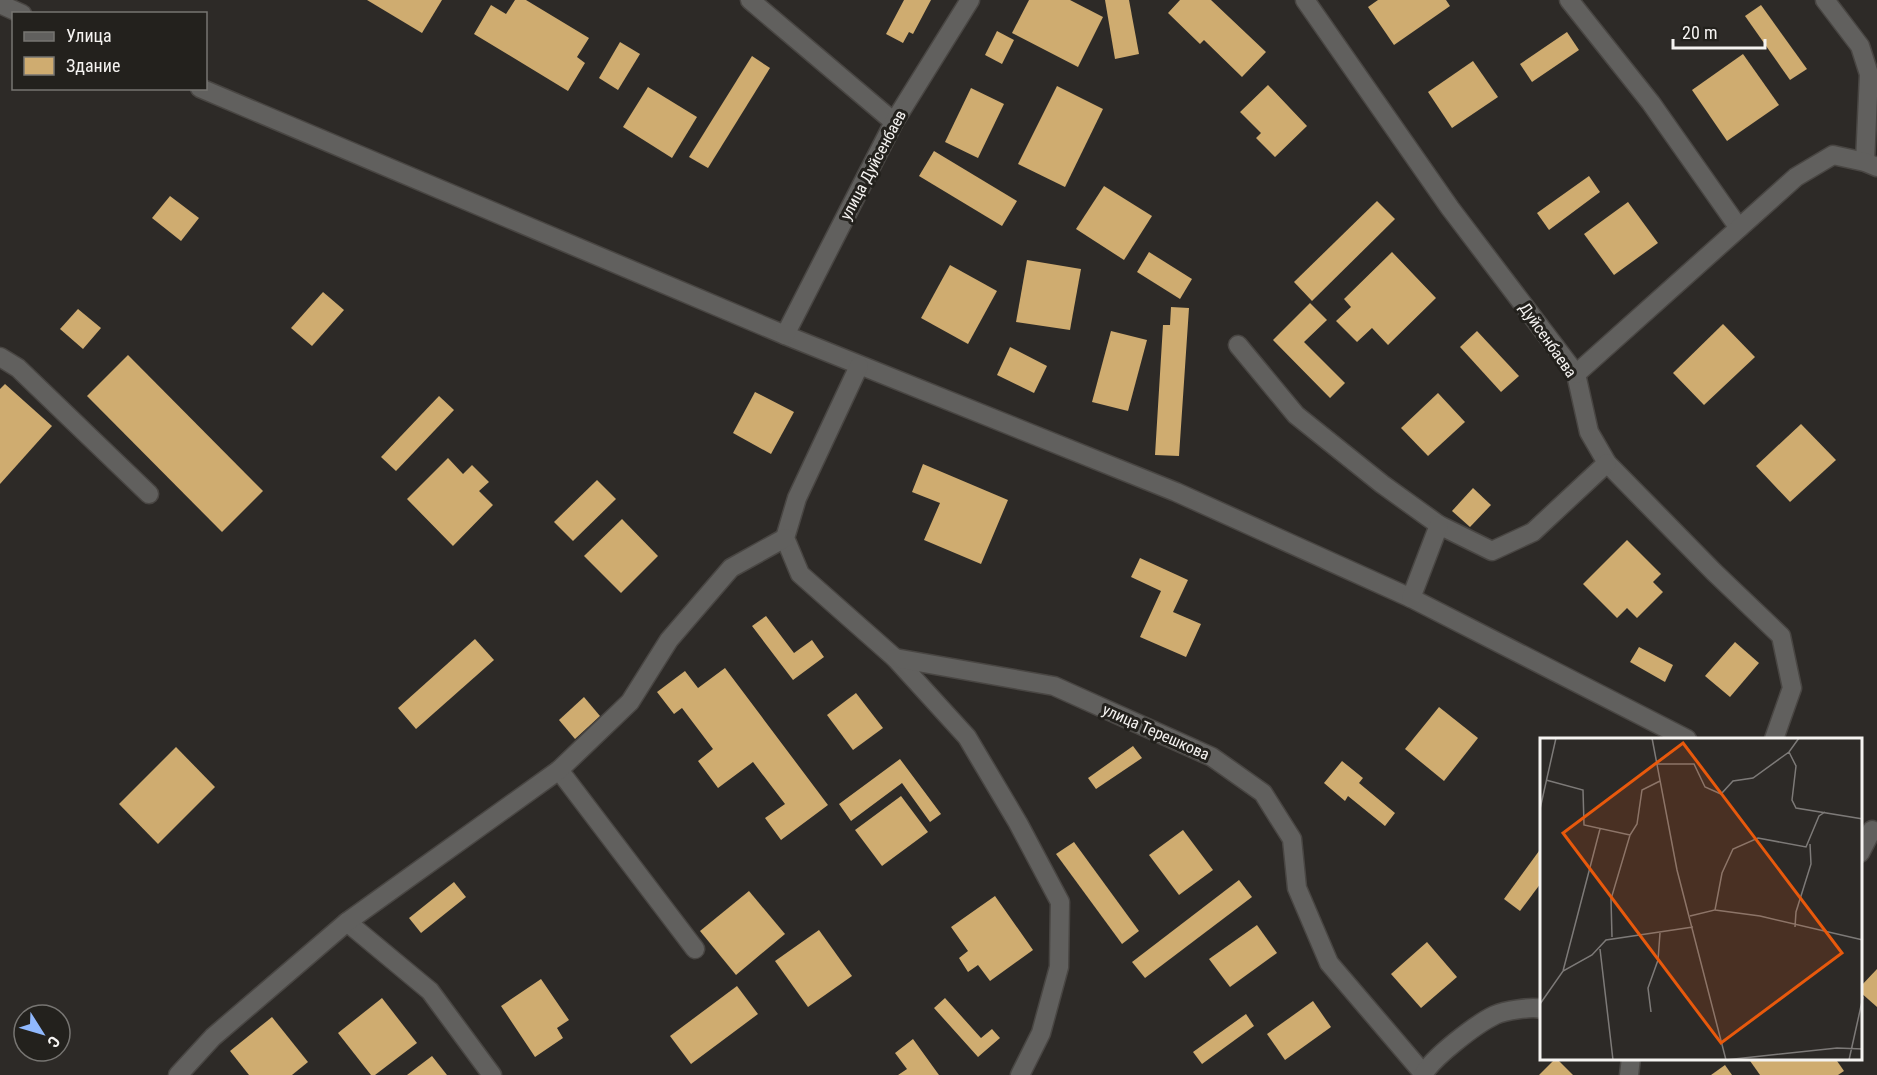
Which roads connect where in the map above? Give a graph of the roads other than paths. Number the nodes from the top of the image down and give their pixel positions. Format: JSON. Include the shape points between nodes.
{"nodes":[{"id":1,"x":750,"y":0,"type":"edge"},
{"id":2,"x":970,"y":0,"type":"edge"},
{"id":3,"x":1305,"y":0,"type":"edge"},
{"id":4,"x":1569,"y":0,"type":"edge"},
{"id":5,"x":1825,"y":0,"type":"edge"},
{"id":6,"x":0,"y":4,"type":"edge"},
{"id":7,"x":18,"y":12,"type":"edge"},
{"id":8,"x":205,"y":90,"type":"edge"},
{"id":9,"x":894,"y":122,"type":"junction"},
{"id":10,"x":1871,"y":164,"type":"edge"},
{"id":11,"x":1739,"y":228,"type":"junction"},
{"id":12,"x":785,"y":335,"type":"junction"},
{"id":13,"x":1238,"y":345,"type":"dead end"},
{"id":14,"x":0,"y":357,"type":"edge"},
{"id":15,"x":859,"y":366,"type":"junction"},
{"id":16,"x":1576,"y":374,"type":"junction"},
{"id":17,"x":1607,"y":462,"type":"junction"},
{"id":18,"x":149,"y":494,"type":"dead end"},
{"id":19,"x":1439,"y":525,"type":"junction"},
{"id":20,"x":786,"y":538,"type":"junction"},
{"id":21,"x":1411,"y":598,"type":"junction"},
{"id":22,"x":895,"y":658,"type":"junction"},
{"id":23,"x":1685,"y":738,"type":"edge"},
{"id":24,"x":1774,"y":738,"type":"edge"},
{"id":25,"x":558,"y":770,"type":"junction"},
{"id":26,"x":1870,"y":829,"type":"edge"},
{"id":27,"x":1862,"y":848,"type":"edge"},
{"id":28,"x":347,"y":922,"type":"junction"},
{"id":29,"x":695,"y":950,"type":"dead end"},
{"id":30,"x":1540,"y":1008,"type":"edge"},
{"id":31,"x":1631,"y":1060,"type":"edge"},
{"id":32,"x":1423,"y":1074,"type":"edge"},
{"id":33,"x":178,"y":1075,"type":"edge"},
{"id":34,"x":492,"y":1075,"type":"edge"},
{"id":35,"x":1020,"y":1075,"type":"edge"},
{"id":36,"x":1629,"y":1075,"type":"edge"}],
"edges":[{"from":1,"to":9,"type":"street"},
{"from":2,"to":9,"type":"street","name":"улица Дуйсенбаев"},
{"from":3,"to":16,"type":"street","name":"Дуйсенбаева","via":[[1450,207]]},
{"from":4,"to":11,"type":"street","via":[[1651,103]]},
{"from":5,"to":10,"type":"street","via":[[1860,46],[1869,74]]},
{"from":6,"to":7,"type":"street"},
{"from":8,"to":12,"type":"street"},
{"from":9,"to":12,"type":"street","name":"улица Дуйсенбаев"},
{"from":10,"to":11,"type":"street","via":[[1833,155],[1796,177]]},
{"from":11,"to":16,"type":"street"},
{"from":12,"to":15,"type":"street"},
{"from":13,"to":19,"type":"street","via":[[1296,415]]},
{"from":14,"to":18,"type":"street","via":[[18,368]]},
{"from":15,"to":20,"type":"street","via":[[797,498]]},
{"from":15,"to":21,"type":"street","via":[[1176,492]]},
{"from":16,"to":17,"type":"street","name":"Дуйсенбаева","via":[[1589,432]]},
{"from":17,"to":19,"type":"street","via":[[1533,532],[1492,551]]},
{"from":17,"to":24,"type":"street","name":"Дуйсенбаева","via":[[1781,636],[1792,688]]},
{"from":19,"to":21,"type":"street"},
{"from":20,"to":22,"type":"street","via":[[800,574]]},
{"from":20,"to":25,"type":"street","via":[[730,568],[669,640],[630,702]]},
{"from":21,"to":23,"type":"street"},
{"from":22,"to":32,"type":"street","name":"улица Терешкова","via":[[1054,686],[1212,757],[1263,793],[1292,839],[1297,888],[1329,963]]},
{"from":22,"to":35,"type":"street","via":[[967,737],[1060,902],[1059,967],[1041,1033]]},
{"from":25,"to":28,"type":"street"},
{"from":25,"to":29,"type":"street"},
{"from":26,"to":27,"type":"street"},
{"from":28,"to":33,"type":"street","via":[[213,1037]]},
{"from":28,"to":34,"type":"street","via":[[430,991]]},
{"from":30,"to":32,"type":"street","via":[[1535,1006],[1496,1014],[1454,1043]]},
{"from":31,"to":36,"type":"street"}]}
